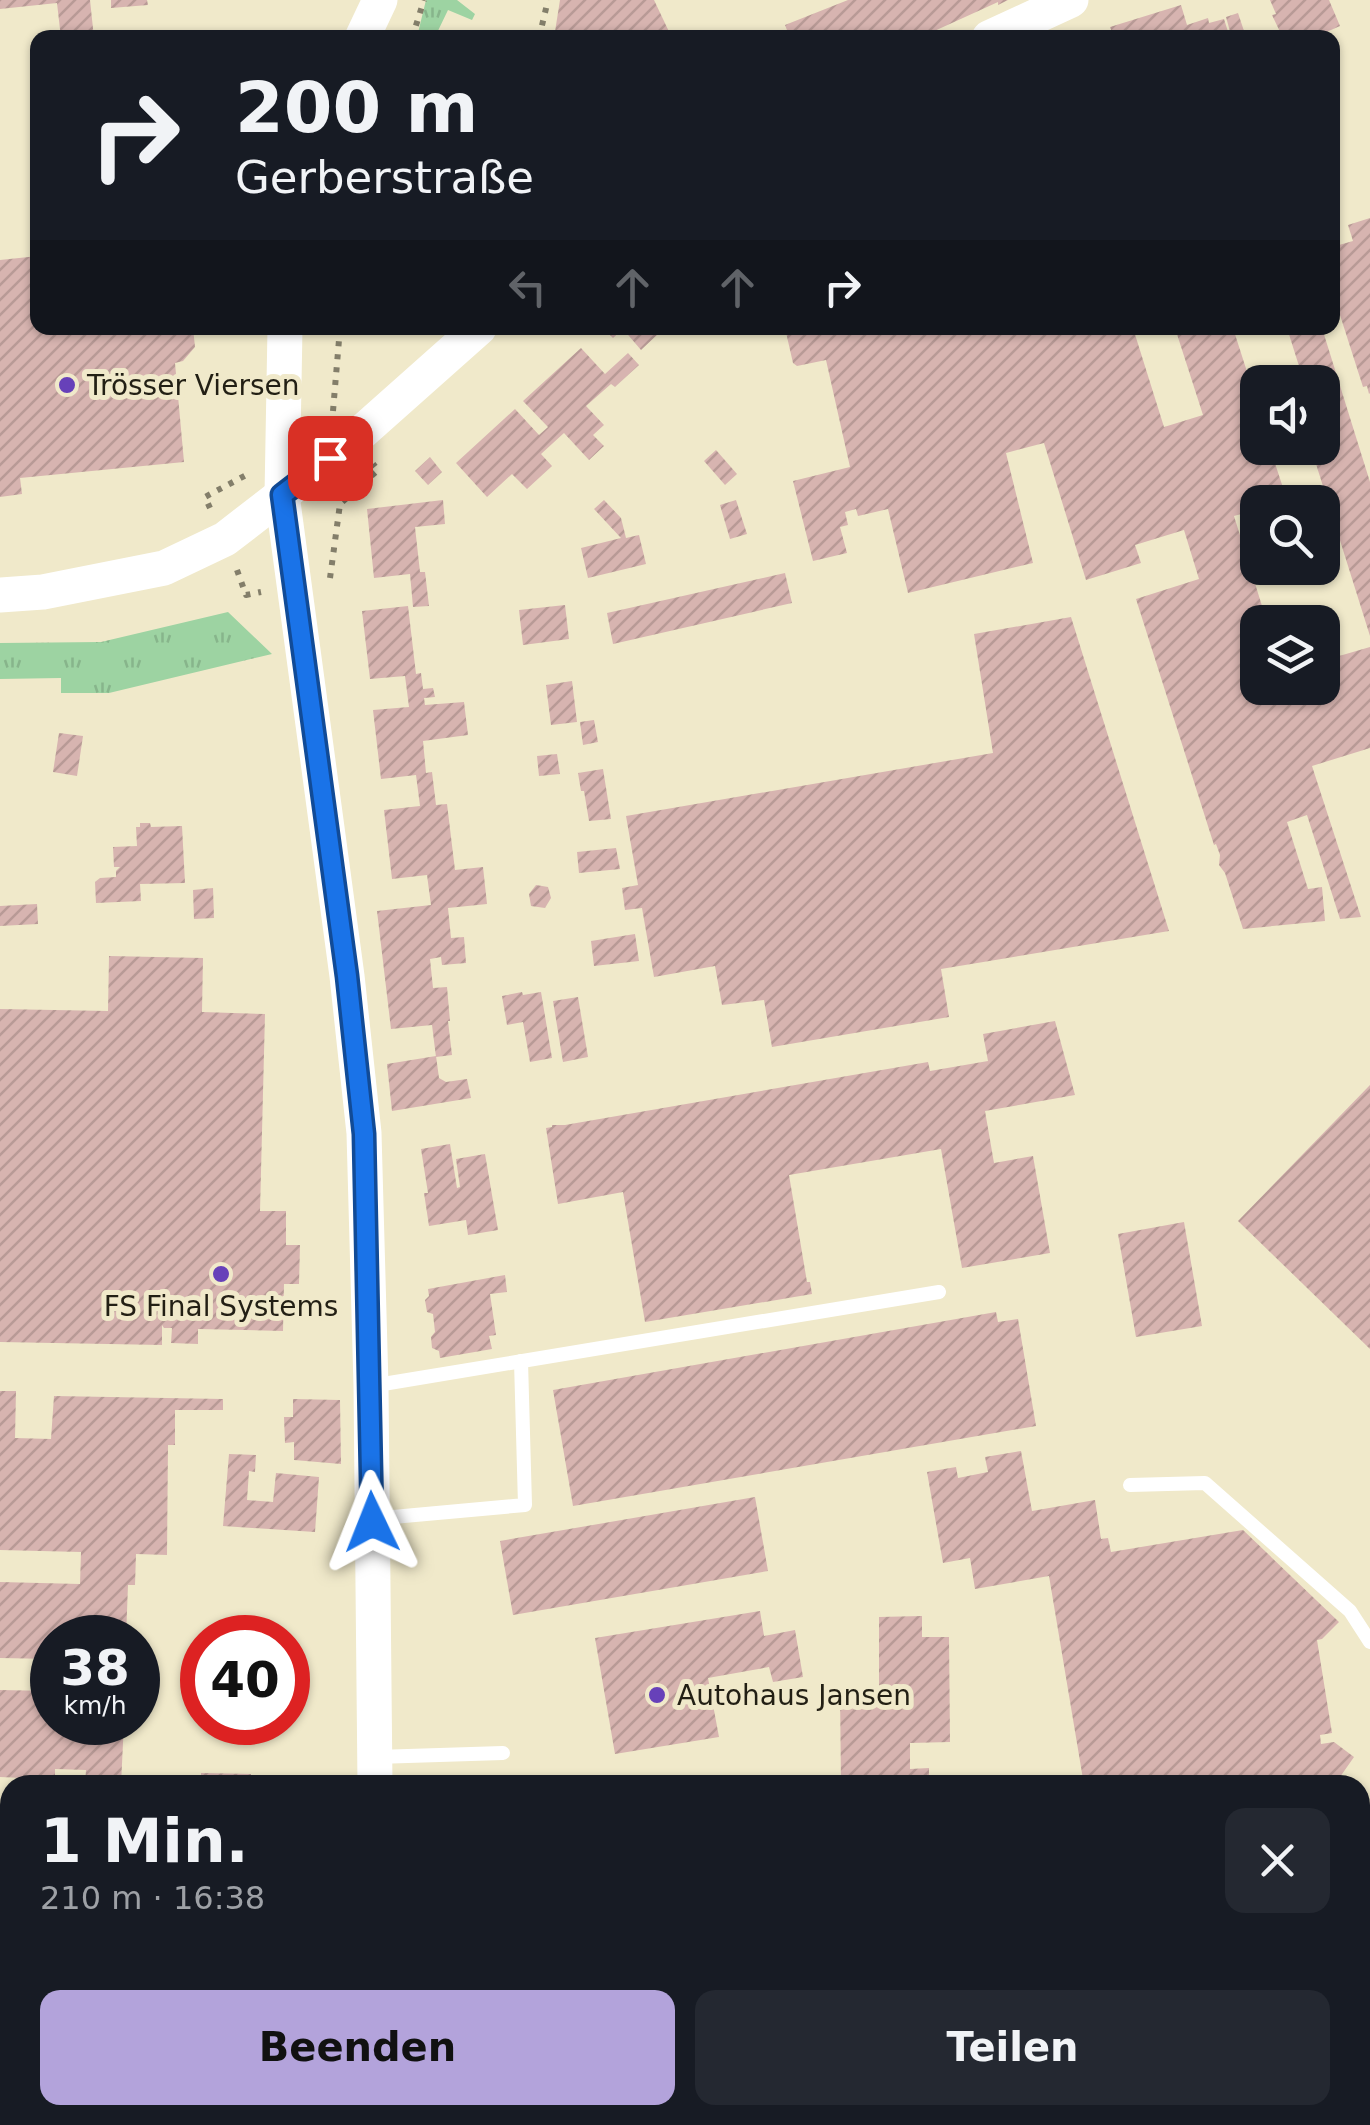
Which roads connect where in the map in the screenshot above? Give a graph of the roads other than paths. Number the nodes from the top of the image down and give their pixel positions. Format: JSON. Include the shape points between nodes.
{"nodes":[{"id":1,"x":380,"y":0,"type":"edge"},
{"id":2,"x":1070,"y":0,"type":"edge"},
{"id":3,"x":366,"y":30,"type":"edge"},
{"id":4,"x":1005,"y":30,"type":"edge"},
{"id":5,"x":285,"y":335,"type":"edge"},
{"id":6,"x":470,"y":335,"type":"edge"},
{"id":7,"x":282,"y":495,"type":"junction"},
{"id":8,"x":0,"y":595,"type":"edge"},
{"id":9,"x":939,"y":1292,"type":"dead end"},
{"id":10,"x":521,"y":1361,"type":"junction"},
{"id":11,"x":371,"y":1386,"type":"junction"},
{"id":12,"x":1130,"y":1484,"type":"dead end"},
{"id":13,"x":372,"y":1522,"type":"junction"},
{"id":14,"x":1370,"y":1642,"type":"edge"},
{"id":15,"x":503,"y":1753,"type":"dead end"},
{"id":16,"x":375,"y":1771,"type":"edge"}],
"edges":[{"from":1,"to":3,"type":"street"},
{"from":2,"to":4,"type":"street"},
{"from":5,"to":7,"type":"street"},
{"from":6,"to":7,"type":"street"},
{"from":7,"to":8,"type":"street","via":[[225,539],[164,568]]},
{"from":7,"to":11,"type":"street","via":[[364,1134]]},
{"from":9,"to":10,"type":"lane"},
{"from":10,"to":11,"type":"lane"},
{"from":10,"to":13,"type":"lane","via":[[525,1505]]},
{"from":11,"to":13,"type":"street"},
{"from":12,"to":14,"type":"lane","via":[[1205,1483],[1350,1611]]},
{"from":13,"to":16,"type":"street"},
{"from":15,"to":16,"type":"lane"}]}
